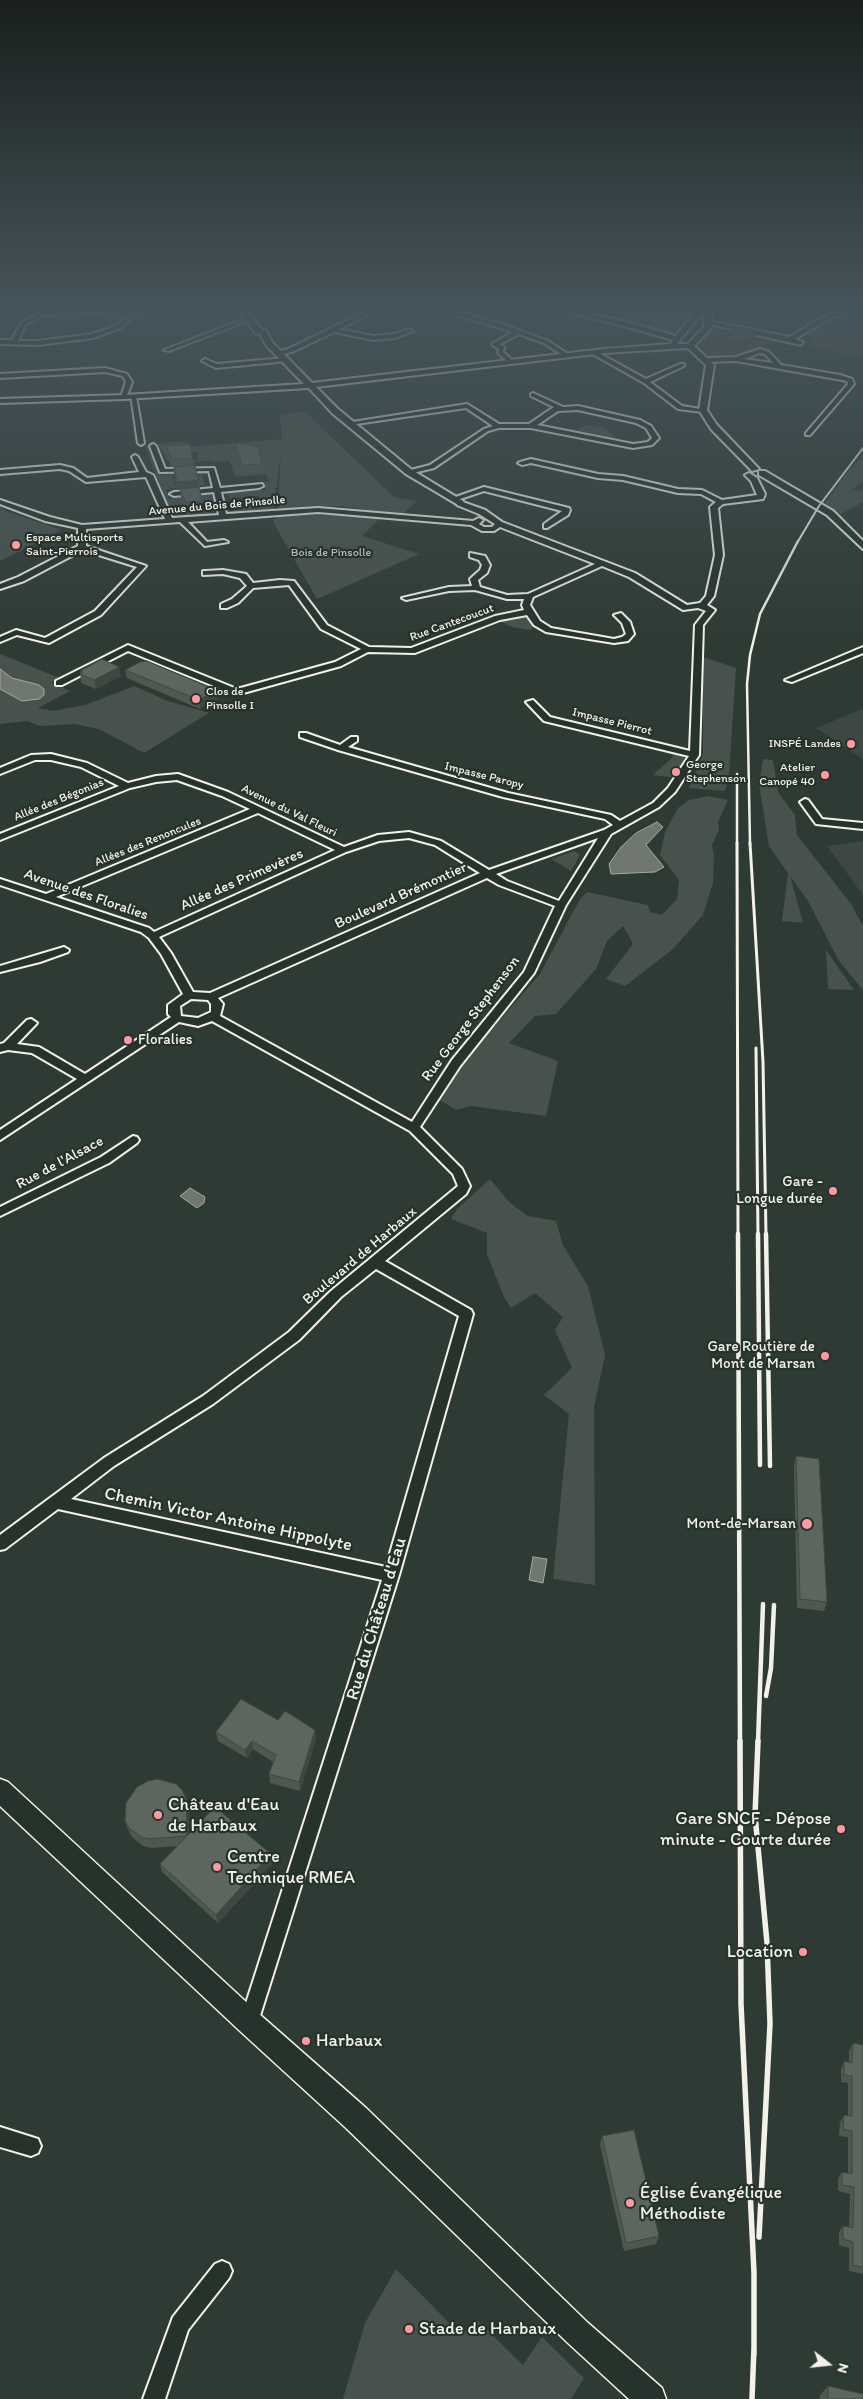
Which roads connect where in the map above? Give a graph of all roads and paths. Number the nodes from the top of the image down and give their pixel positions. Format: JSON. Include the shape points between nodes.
{"nodes":[{"id":1,"x":137,"y":421,"type":"edge"},
{"id":2,"x":347,"y":421,"type":"edge"},
{"id":3,"x":363,"y":421,"type":"edge"},
{"id":4,"x":490,"y":421,"type":"edge"},
{"id":5,"x":540,"y":421,"type":"edge"},
{"id":6,"x":638,"y":421,"type":"edge"},
{"id":7,"x":710,"y":421,"type":"edge"},
{"id":8,"x":819,"y":421,"type":"edge"},
{"id":9,"x":349,"y":423,"type":"junction"},
{"id":10,"x":498,"y":426,"type":"junction"},
{"id":11,"x":531,"y":426,"type":"junction"},
{"id":12,"x":808,"y":434,"type":"dead end"},
{"id":13,"x":141,"y":443,"type":"dead end"},
{"id":14,"x":153,"y":446,"type":"dead end"},
{"id":15,"x":135,"y":457,"type":"dead end"},
{"id":16,"x":522,"y":463,"type":"dead end"},
{"id":17,"x":0,"y":472,"type":"edge"},
{"id":18,"x":409,"y":472,"type":"junction"},
{"id":19,"x":756,"y":473,"type":"junction"},
{"id":20,"x":143,"y":474,"type":"junction"},
{"id":21,"x":264,"y":478,"type":"dead end"},
{"id":22,"x":216,"y":486,"type":"junction"},
{"id":23,"x":259,"y":486,"type":"dead end"},
{"id":24,"x":174,"y":494,"type":"dead end"},
{"id":25,"x":457,"y":501,"type":"junction"},
{"id":26,"x":0,"y":502,"type":"edge"},
{"id":27,"x":721,"y":502,"type":"junction"},
{"id":28,"x":223,"y":517,"type":"junction"},
{"id":29,"x":482,"y":519,"type":"junction"},
{"id":30,"x":183,"y":521,"type":"junction"},
{"id":31,"x":170,"y":522,"type":"junction"},
{"id":32,"x":496,"y":524,"type":"junction"},
{"id":33,"x":475,"y":525,"type":"junction"},
{"id":34,"x":547,"y":526,"type":"dead end"},
{"id":35,"x":82,"y":527,"type":"junction"},
{"id":36,"x":224,"y":542,"type":"dead end"},
{"id":37,"x":863,"y":546,"type":"edge"},
{"id":38,"x":82,"y":548,"type":"junction"},
{"id":39,"x":473,"y":555,"type":"dead end"},
{"id":40,"x":603,"y":563,"type":"junction"},
{"id":41,"x":206,"y":573,"type":"dead end"},
{"id":42,"x":251,"y":586,"type":"junction"},
{"id":43,"x":0,"y":587,"type":"edge"},
{"id":44,"x":476,"y":588,"type":"junction"},
{"id":45,"x":655,"y":590,"type":"junction"},
{"id":46,"x":529,"y":596,"type":"junction"},
{"id":47,"x":406,"y":598,"type":"dead end"},
{"id":48,"x":700,"y":605,"type":"junction"},
{"id":49,"x":224,"y":606,"type":"dead end"},
{"id":50,"x":529,"y":612,"type":"junction"},
{"id":51,"x":688,"y":612,"type":"junction"},
{"id":52,"x":618,"y":615,"type":"dead end"},
{"id":53,"x":706,"y":616,"type":"junction"},
{"id":54,"x":699,"y":625,"type":"junction"},
{"id":55,"x":0,"y":640,"type":"edge"},
{"id":56,"x":367,"y":649,"type":"junction"},
{"id":57,"x":863,"y":650,"type":"edge"},
{"id":58,"x":789,"y":680,"type":"dead end"},
{"id":59,"x":59,"y":683,"type":"dead end"},
{"id":60,"x":530,"y":702,"type":"dead end"},
{"id":61,"x":303,"y":734,"type":"dead end"},
{"id":62,"x":354,"y":739,"type":"dead end"},
{"id":63,"x":341,"y":748,"type":"junction"},
{"id":64,"x":694,"y":755,"type":"junction"},
{"id":65,"x":0,"y":771,"type":"edge"},
{"id":66,"x":127,"y":786,"type":"junction"},
{"id":67,"x":805,"y":802,"type":"dead end"},
{"id":68,"x":257,"y":810,"type":"junction"},
{"id":69,"x":621,"y":826,"type":"junction"},
{"id":70,"x":863,"y":826,"type":"edge"},
{"id":71,"x":607,"y":832,"type":"junction"},
{"id":72,"x":0,"y":837,"type":"edge"},
{"id":73,"x":343,"y":850,"type":"junction"},
{"id":74,"x":487,"y":874,"type":"junction"},
{"id":75,"x":0,"y":882,"type":"edge"},
{"id":76,"x":47,"y":897,"type":"junction"},
{"id":77,"x":561,"y":905,"type":"junction"},
{"id":78,"x":153,"y":936,"type":"junction"},
{"id":79,"x":64,"y":950,"type":"dead end"},
{"id":80,"x":0,"y":969,"type":"edge"},
{"id":81,"x":189,"y":995,"type":"junction"},
{"id":82,"x":211,"y":997,"type":"junction"},
{"id":83,"x":212,"y":1016,"type":"junction"},
{"id":84,"x":177,"y":1018,"type":"junction"},
{"id":85,"x":30,"y":1023,"type":"dead end"},
{"id":86,"x":4,"y":1047,"type":"edge"},
{"id":87,"x":86,"y":1079,"type":"junction"},
{"id":88,"x":414,"y":1128,"type":"junction"},
{"id":89,"x":0,"y":1136,"type":"edge"},
{"id":90,"x":133,"y":1140,"type":"dead end"},
{"id":91,"x":0,"y":1212,"type":"edge"},
{"id":92,"x":375,"y":1262,"type":"junction"},
{"id":93,"x":56,"y":1502,"type":"junction"},
{"id":94,"x":0,"y":1544,"type":"edge"},
{"id":95,"x":391,"y":1575,"type":"junction"},
{"id":96,"x":0,"y":1790,"type":"edge"},
{"id":97,"x":249,"y":2022,"type":"junction"},
{"id":98,"x":0,"y":2137,"type":"edge"},
{"id":99,"x":31,"y":2146,"type":"dead end"},
{"id":100,"x":222,"y":2272,"type":"dead end"},
{"id":101,"x":154,"y":2399,"type":"edge"},
{"id":102,"x":651,"y":2399,"type":"edge"}],
"edges":[{"from":1,"to":13,"type":"street"},
{"from":2,"to":9,"type":"street"},
{"from":3,"to":9,"type":"street"},
{"from":4,"to":10,"type":"street"},
{"from":5,"to":11,"type":"street"},
{"from":6,"to":11,"type":"street","via":[[649,427],[656,438],[650,444],[633,446]]},
{"from":7,"to":19,"type":"street"},
{"from":8,"to":12,"type":"street"},
{"from":9,"to":18,"type":"street"},
{"from":10,"to":11,"type":"street"},
{"from":10,"to":18,"type":"street","via":[[486,430],[432,467]]},
{"from":14,"to":22,"type":"street","via":[[162,471],[212,469]]},
{"from":15,"to":20,"type":"street"},
{"from":16,"to":27,"type":"street","via":[[531,461],[678,491],[702,492]]},
{"from":17,"to":20,"type":"street","via":[[71,468],[86,480]]},
{"from":18,"to":25,"type":"street"},
{"from":19,"to":27,"type":"street","via":[[760,497]]},
{"from":19,"to":37,"type":"street","via":[[830,513]]},
{"from":20,"to":31,"type":"street","via":[[149,474]]},
{"from":21,"to":22,"type":"street"},
{"from":22,"to":23,"type":"street"},
{"from":22,"to":24,"type":"street"},
{"from":22,"to":28,"type":"street"},
{"from":25,"to":29,"type":"street"},
{"from":25,"to":32,"type":"street","via":[[482,512]]},
{"from":25,"to":34,"type":"street","via":[[484,489],[566,510]]},
{"from":26,"to":35,"type":"street","name":"Avenue du Bois de Pinsolle"},
{"from":27,"to":48,"type":"street","via":[[713,510],[719,556],[710,596]]},
{"from":28,"to":30,"type":"street","name":"Avenue du Bois de Pinsolle"},
{"from":28,"to":33,"type":"street","name":"Avenue du Bois de Pinsolle","via":[[328,510]]},
{"from":29,"to":32,"type":"street"},
{"from":29,"to":33,"type":"street"},
{"from":30,"to":31,"type":"street","name":"Avenue du Bois de Pinsolle"},
{"from":30,"to":36,"type":"street","via":[[205,544]]},
{"from":31,"to":35,"type":"street","name":"Avenue du Bois de Pinsolle"},
{"from":32,"to":33,"type":"street","name":"Avenue du Bois de Pinsolle"},
{"from":32,"to":40,"type":"street"},
{"from":35,"to":38,"type":"street"},
{"from":38,"to":43,"type":"street"},
{"from":38,"to":55,"type":"street","via":[[142,566],[98,613],[46,641],[16,632]]},
{"from":39,"to":44,"type":"street","via":[[482,558],[486,565],[474,580]]},
{"from":40,"to":45,"type":"street","via":[[632,575]]},
{"from":40,"to":46,"type":"street"},
{"from":41,"to":42,"type":"street","via":[[243,576]]},
{"from":42,"to":49,"type":"street","via":[[235,601]]},
{"from":42,"to":56,"type":"street","name":"Rue Cantecoucut","via":[[291,583],[324,627]]},
{"from":44,"to":46,"type":"street","via":[[507,597]]},
{"from":44,"to":47,"type":"street","via":[[449,589]]},
{"from":45,"to":48,"type":"street"},
{"from":45,"to":51,"type":"street"},
{"from":46,"to":50,"type":"street","via":[[526,606]]},
{"from":48,"to":51,"type":"street"},
{"from":48,"to":53,"type":"street","via":[[711,610]]},
{"from":50,"to":52,"type":"street","via":[[549,630],[614,641],[630,634],[626,622]]},
{"from":50,"to":56,"type":"street","name":"Rue Cantecoucut","via":[[498,618],[412,651]]},
{"from":51,"to":53,"type":"street"},
{"from":51,"to":54,"type":"street"},
{"from":53,"to":54,"type":"street"},
{"from":54,"to":64,"type":"street"},
{"from":56,"to":59,"type":"street","via":[[338,664],[236,692],[128,648]]},
{"from":57,"to":58,"type":"street"},
{"from":60,"to":64,"type":"street","name":"Impasse Pierrot","via":[[547,719]]},
{"from":61,"to":63,"type":"street","name":"Impasse Paropy"},
{"from":62,"to":63,"type":"street"},
{"from":63,"to":69,"type":"street","name":"Impasse Paropy","via":[[506,795],[608,817]]},
{"from":64,"to":69,"type":"street","via":[[672,790],[656,805]]},
{"from":65,"to":66,"type":"street","via":[[34,757],[50,756],[84,765]]},
{"from":66,"to":68,"type":"street","name":"Avenue du Val Fleuri","via":[[156,779],[183,778]]},
{"from":66,"to":72,"type":"street","name":"Allée des Bégonias"},
{"from":67,"to":70,"type":"street","via":[[819,822]]},
{"from":68,"to":73,"type":"street","name":"Avenue du Val Fleuri"},
{"from":68,"to":76,"type":"street","name":"Allées des Renoncules"},
{"from":69,"to":71,"type":"street"},
{"from":71,"to":74,"type":"street","name":"Boulevard Brémontier"},
{"from":71,"to":77,"type":"street","name":"Rue George Stephenson"},
{"from":73,"to":74,"type":"street","name":"Avenue du Val Fleuri","via":[[378,838],[409,835],[438,843]]},
{"from":73,"to":78,"type":"street","name":"Allée des Primevères"},
{"from":74,"to":77,"type":"street","name":"Avenue du Val Fleuri"},
{"from":74,"to":82,"type":"street","name":"Boulevard Brémontier"},
{"from":75,"to":76,"type":"street","name":"Avenue des Floralies"},
{"from":76,"to":78,"type":"street","name":"Avenue des Floralies","via":[[137,927]]},
{"from":77,"to":88,"type":"street","name":"Rue George Stephenson","via":[[529,973],[456,1063]]},
{"from":78,"to":81,"type":"street","name":"Avenue des Floralies"},
{"from":79,"to":80,"type":"street"},
{"from":81,"to":82,"type":"street"},
{"from":81,"to":84,"type":"street","via":[[174,1005]]},
{"from":82,"to":83,"type":"street","via":[[218,1008]]},
{"from":83,"to":84,"type":"street","via":[[190,1022]]},
{"from":83,"to":88,"type":"street","name":"Boulevard de Harbaux"},
{"from":84,"to":87,"type":"street"},
{"from":85,"to":86,"type":"street"},
{"from":86,"to":87,"type":"street","via":[[35,1050]]},
{"from":87,"to":89,"type":"street"},
{"from":88,"to":92,"type":"street","name":"Boulevard de Harbaux","via":[[458,1172],[464,1186],[458,1196]]},
{"from":90,"to":91,"type":"street","name":"Rue de l'Alsace","via":[[105,1160]]},
{"from":92,"to":93,"type":"street","name":"Boulevard de Harbaux","via":[[336,1294],[294,1336],[208,1400],[109,1462]]},
{"from":92,"to":95,"type":"street","name":"Rue du Château d'Eau","via":[[466,1314]]},
{"from":93,"to":94,"type":"street","name":"Boulevard de Harbaux"},
{"from":93,"to":95,"type":"street","name":"Chemin Victor Antoine Hippolyte"},
{"from":95,"to":97,"type":"street","name":"Rue du Château d'Eau"},
{"from":96,"to":97,"type":"main road"},
{"from":97,"to":102,"type":"main road","via":[[356,2118],[578,2333]]},
{"from":98,"to":99,"type":"street"},
{"from":100,"to":101,"type":"street","via":[[180,2324]]}]}
